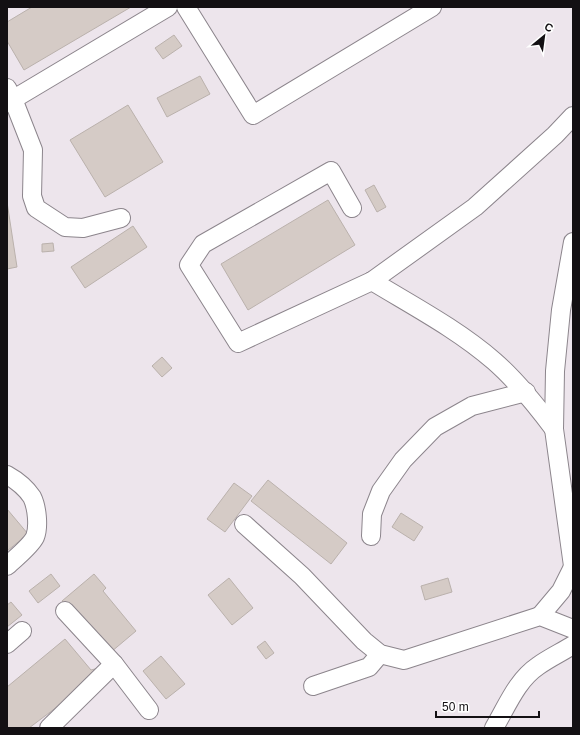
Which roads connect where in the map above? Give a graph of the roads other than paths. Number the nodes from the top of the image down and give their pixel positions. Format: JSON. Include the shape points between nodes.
{"nodes":[{"id":1,"x":168,"y":7,"type":"edge"},
{"id":2,"x":186,"y":7,"type":"edge"},
{"id":3,"x":432,"y":7,"type":"edge"},
{"id":4,"x":9,"y":97,"type":"edge"},
{"id":5,"x":573,"y":116,"type":"edge"},
{"id":6,"x":352,"y":208,"type":"dead end"},
{"id":7,"x":121,"y":218,"type":"dead end"},
{"id":8,"x":573,"y":242,"type":"edge"},
{"id":9,"x":372,"y":281,"type":"junction"},
{"id":10,"x":526,"y":392,"type":"junction"},
{"id":11,"x":554,"y":429,"type":"junction"},
{"id":12,"x":7,"y":475,"type":"edge"},
{"id":13,"x":244,"y":524,"type":"dead end"},
{"id":14,"x":370,"y":536,"type":"dead end"},
{"id":15,"x":7,"y":566,"type":"edge"},
{"id":16,"x":573,"y":566,"type":"edge"},
{"id":17,"x":65,"y":610,"type":"dead end"},
{"id":18,"x":540,"y":616,"type":"junction"},
{"id":19,"x":573,"y":629,"type":"edge"},
{"id":20,"x":22,"y":631,"type":"dead end"},
{"id":21,"x":7,"y":644,"type":"edge"},
{"id":22,"x":573,"y":645,"type":"edge"},
{"id":23,"x":380,"y":654,"type":"junction"},
{"id":24,"x":114,"y":664,"type":"junction"},
{"id":25,"x":313,"y":686,"type":"dead end"},
{"id":26,"x":150,"y":710,"type":"dead end"},
{"id":27,"x":49,"y":728,"type":"edge"},
{"id":28,"x":494,"y":728,"type":"edge"}],
"edges":[{"from":1,"to":4,"type":"street"},
{"from":2,"to":3,"type":"street","via":[[253,115]]},
{"from":4,"to":7,"type":"street","via":[[33,150],[32,196],[36,208],[65,227],[83,228]]},
{"from":5,"to":9,"type":"street","via":[[555,136],[475,207]]},
{"from":6,"to":9,"type":"street","via":[[331,171],[203,244],[189,265],[238,343]]},
{"from":8,"to":11,"type":"street","via":[[561,310],[555,371]]},
{"from":9,"to":10,"type":"street","via":[[453,331],[494,361]]},
{"from":10,"to":11,"type":"street"},
{"from":10,"to":14,"type":"street","via":[[472,406],[435,427],[403,460],[380,491],[372,514]]},
{"from":11,"to":16,"type":"street"},
{"from":12,"to":15,"type":"street","via":[[17,480],[32,498],[38,522],[35,537]]},
{"from":13,"to":23,"type":"street","via":[[302,576],[364,641]]},
{"from":16,"to":18,"type":"street","via":[[561,591]]},
{"from":17,"to":24,"type":"street"},
{"from":18,"to":19,"type":"street"},
{"from":18,"to":23,"type":"street","via":[[404,660]]},
{"from":20,"to":21,"type":"street"},
{"from":22,"to":28,"type":"street","via":[[538,666],[526,677]]},
{"from":23,"to":25,"type":"street","via":[[369,667]]},
{"from":24,"to":26,"type":"street"},
{"from":24,"to":27,"type":"street"}]}
